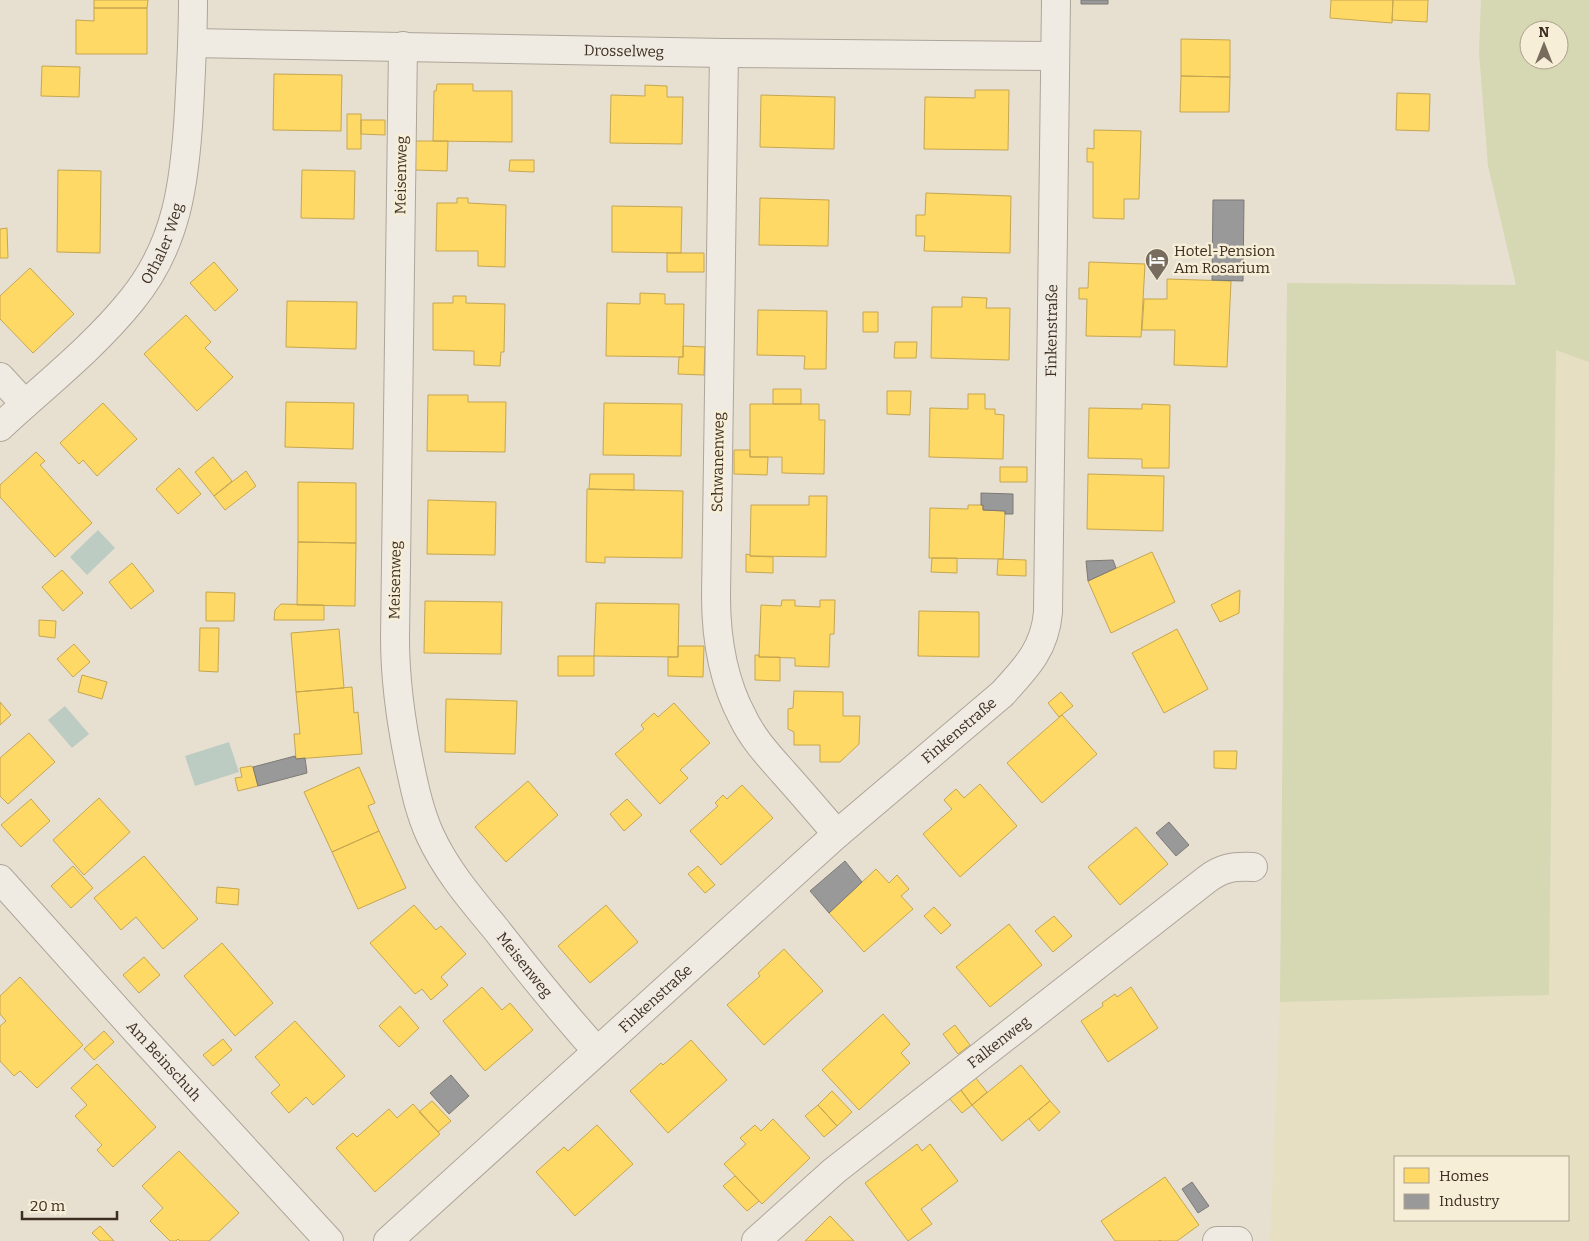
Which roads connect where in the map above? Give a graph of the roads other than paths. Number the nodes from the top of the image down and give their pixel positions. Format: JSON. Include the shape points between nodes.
{"nodes":[{"id":1,"x":193,"y":0,"type":"edge"},
{"id":2,"x":1056,"y":0,"type":"edge"},
{"id":3,"x":192,"y":43,"type":"junction"},
{"id":4,"x":403,"y":46,"type":"junction"},
{"id":5,"x":724,"y":53,"type":"junction"},
{"id":6,"x":1055,"y":56,"type":"junction"},
{"id":7,"x":0,"y":377,"type":"edge"},
{"id":8,"x":25,"y":404,"type":"junction"},
{"id":9,"x":0,"y":427,"type":"edge"},
{"id":10,"x":837,"y":834,"type":"junction"},
{"id":11,"x":1253,"y":868,"type":"dead end"},
{"id":12,"x":0,"y":879,"type":"edge"},
{"id":13,"x":597,"y":1051,"type":"junction"},
{"id":14,"x":329,"y":1241,"type":"edge"},
{"id":15,"x":388,"y":1241,"type":"edge"},
{"id":16,"x":756,"y":1241,"type":"edge"},
{"id":17,"x":1217,"y":1241,"type":"edge"},
{"id":18,"x":1238,"y":1241,"type":"edge"}],
"edges":[{"from":1,"to":3,"type":"street","name":"Othaler Weg"},
{"from":2,"to":6,"type":"street","name":"Finkenstraße"},
{"from":3,"to":4,"type":"street","name":"Drosselweg"},
{"from":3,"to":8,"type":"street","name":"Othaler Weg","via":[[185,171],[178,208],[165,246],[126,307]]},
{"from":4,"to":5,"type":"street","name":"Drosselweg"},
{"from":4,"to":13,"type":"street","name":"Meisenweg","via":[[395,638],[396,686],[402,732],[417,801],[440,854],[467,894]]},
{"from":5,"to":6,"type":"street","name":"Drosselweg"},
{"from":5,"to":10,"type":"street","name":"Schwanenweg","via":[[717,632],[730,686],[743,720],[764,750]]},
{"from":6,"to":10,"type":"street","name":"Finkenstraße","via":[[1048,612],[1044,636],[1030,662],[1002,694]]},
{"from":7,"to":8,"type":"street"},
{"from":8,"to":9,"type":"street","name":"Othaler Weg"},
{"from":10,"to":13,"type":"street","name":"Finkenstraße"},
{"from":11,"to":16,"type":"street","name":"Falkenweg","via":[[1238,866],[1216,872],[841,1166]]},
{"from":12,"to":14,"type":"street","name":"Am Beinschuh"},
{"from":13,"to":15,"type":"street","name":"Finkenstraße"},
{"from":17,"to":18,"type":"street"}]}
